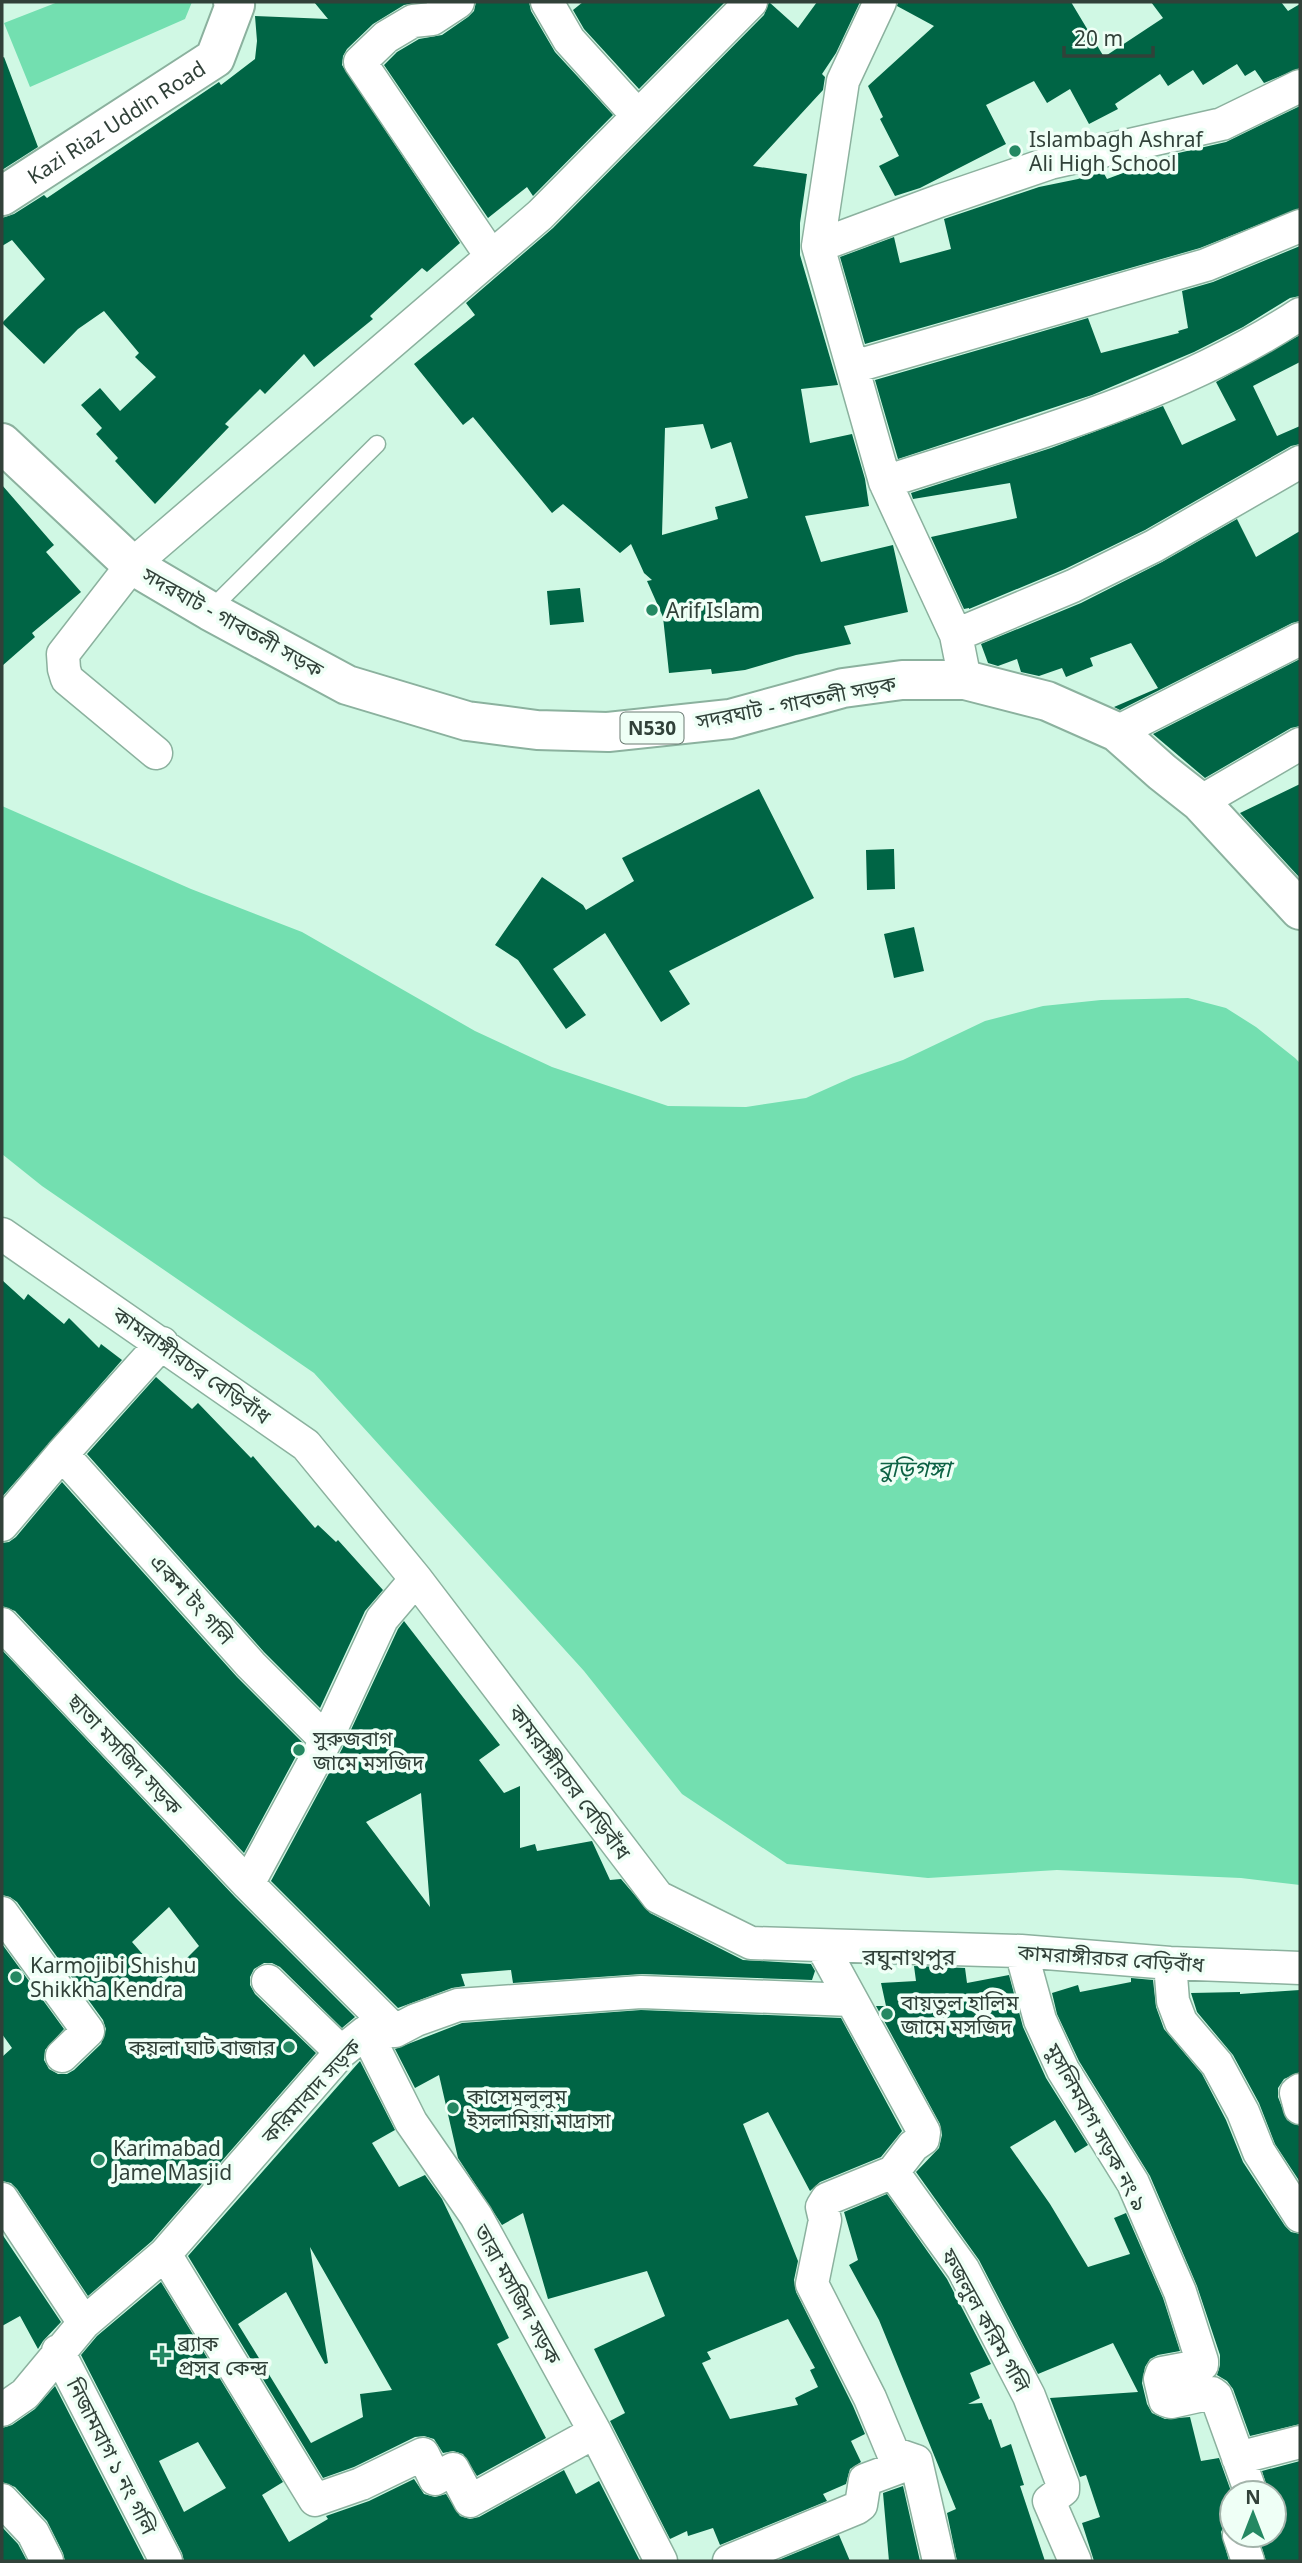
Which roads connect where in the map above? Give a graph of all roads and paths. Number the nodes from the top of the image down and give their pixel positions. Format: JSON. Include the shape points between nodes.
{"nodes":[{"id":1,"x":233,"y":2,"type":"edge"},
{"id":2,"x":458,"y":2,"type":"edge"},
{"id":3,"x":547,"y":2,"type":"edge"},
{"id":4,"x":751,"y":2,"type":"edge"},
{"id":5,"x":880,"y":2,"type":"edge"},
{"id":6,"x":1300,"y":86,"type":"edge"},
{"id":7,"x":638,"y":116,"type":"junction"},
{"id":8,"x":2,"y":196,"type":"edge"},
{"id":9,"x":1300,"y":226,"type":"edge"},
{"id":10,"x":818,"y":246,"type":"junction"},
{"id":11,"x":491,"y":256,"type":"junction"},
{"id":12,"x":1300,"y":314,"type":"edge"},
{"id":13,"x":853,"y":367,"type":"junction"},
{"id":14,"x":2,"y":443,"type":"edge"},
{"id":15,"x":377,"y":444,"type":"dead end"},
{"id":16,"x":1300,"y":462,"type":"edge"},
{"id":17,"x":885,"y":482,"type":"junction"},
{"id":18,"x":132,"y":565,"type":"junction"},
{"id":19,"x":210,"y":611,"type":"junction"},
{"id":20,"x":956,"y":635,"type":"junction"},
{"id":21,"x":1300,"y":639,"type":"edge"},
{"id":22,"x":965,"y":680,"type":"junction"},
{"id":23,"x":1117,"y":732,"type":"junction"},
{"id":24,"x":1300,"y":744,"type":"edge"},
{"id":25,"x":156,"y":753,"type":"dead end"},
{"id":26,"x":1200,"y":802,"type":"junction"},
{"id":27,"x":1295,"y":896,"type":"edge"},
{"id":28,"x":2,"y":1234,"type":"edge"},
{"id":29,"x":162,"y":1343,"type":"junction"},
{"id":30,"x":62,"y":1454,"type":"junction"},
{"id":31,"x":2,"y":1525,"type":"edge"},
{"id":32,"x":416,"y":1579,"type":"junction"},
{"id":33,"x":2,"y":1624,"type":"edge"},
{"id":34,"x":326,"y":1740,"type":"junction"},
{"id":35,"x":248,"y":1884,"type":"junction"},
{"id":36,"x":2,"y":1913,"type":"edge"},
{"id":37,"x":822,"y":1946,"type":"junction"},
{"id":38,"x":1021,"y":1951,"type":"junction"},
{"id":39,"x":1170,"y":1963,"type":"junction"},
{"id":40,"x":1300,"y":1968,"type":"edge"},
{"id":41,"x":268,"y":1981,"type":"dead end"},
{"id":42,"x":851,"y":2000,"type":"junction"},
{"id":43,"x":381,"y":2032,"type":"junction"},
{"id":44,"x":341,"y":2052,"type":"junction"},
{"id":45,"x":62,"y":2056,"type":"dead end"},
{"id":46,"x":1300,"y":2090,"type":"edge"},
{"id":47,"x":1300,"y":2108,"type":"edge"},
{"id":48,"x":1300,"y":2120,"type":"edge"},
{"id":49,"x":1300,"y":2135,"type":"edge"},
{"id":50,"x":893,"y":2172,"type":"junction"},
{"id":51,"x":2,"y":2199,"type":"edge"},
{"id":52,"x":1300,"y":2216,"type":"edge"},
{"id":53,"x":165,"y":2254,"type":"junction"},
{"id":54,"x":83,"y":2323,"type":"junction"},
{"id":55,"x":58,"y":2351,"type":"junction"},
{"id":56,"x":2,"y":2410,"type":"edge"},
{"id":57,"x":595,"y":2432,"type":"junction"},
{"id":58,"x":1300,"y":2442,"type":"edge"},
{"id":59,"x":1238,"y":2458,"type":"junction"},
{"id":60,"x":916,"y":2461,"type":"junction"},
{"id":61,"x":1246,"y":2479,"type":"edge"},
{"id":62,"x":2,"y":2500,"type":"edge"},
{"id":63,"x":47,"y":2561,"type":"edge"},
{"id":64,"x":166,"y":2561,"type":"edge"},
{"id":65,"x":661,"y":2561,"type":"edge"},
{"id":66,"x":729,"y":2561,"type":"edge"},
{"id":67,"x":939,"y":2561,"type":"edge"},
{"id":68,"x":1075,"y":2561,"type":"edge"}],
"edges":[{"from":1,"to":8,"type":"main road","name":"Kazi Riaz Uddin Road","via":[[215,58]]},
{"from":2,"to":11,"type":"street","via":[[432,19],[413,21],[386,37],[360,62]]},
{"from":3,"to":7,"type":"street","via":[[569,40]]},
{"from":4,"to":7,"type":"street"},
{"from":5,"to":10,"type":"street","via":[[843,81]]},
{"from":6,"to":10,"type":"street","via":[[1222,124],[1050,163]]},
{"from":7,"to":11,"type":"street","via":[[540,215]]},
{"from":9,"to":13,"type":"street","via":[[1206,265]]},
{"from":10,"to":13,"type":"street"},
{"from":11,"to":18,"type":"street"},
{"from":12,"to":17,"type":"street","via":[[1191,376],[1062,425]]},
{"from":13,"to":17,"type":"street"},
{"from":14,"to":18,"type":"main road","name":"সদরঘাট - গাবতলী সড়ক","number":"N530"},
{"from":15,"to":19,"type":"lane"},
{"from":16,"to":20,"type":"street","via":[[1154,547]]},
{"from":17,"to":20,"type":"street"},
{"from":18,"to":19,"type":"main road","name":"সদরঘাট - গাবতলী সড়ক","number":"N530"},
{"from":18,"to":25,"type":"street","via":[[63,654],[64,669],[67,679]]},
{"from":19,"to":22,"type":"main road","name":"সদরঘাট - গাবতলী সড়ক","number":"N530","via":[[347,685],[467,721],[537,730],[608,733],[730,719],[843,688],[902,680]]},
{"from":20,"to":22,"type":"street"},
{"from":21,"to":23,"type":"street"},
{"from":22,"to":23,"type":"main road","name":"সদরঘাট - গাবতলী সড়ক","number":"N530","via":[[1046,701]]},
{"from":23,"to":26,"type":"main road","name":"সদরঘাট - গাবতলী সড়ক","number":"N530"},
{"from":24,"to":26,"type":"street"},
{"from":26,"to":27,"type":"main road","name":"সদরঘাট - গাবতলী সড়ক","number":"N530"},
{"from":28,"to":29,"type":"street","name":"কামরাঙ্গীরচর বেড়িবাঁধ"},
{"from":29,"to":30,"type":"street"},
{"from":29,"to":32,"type":"street","name":"কামরাঙ্গীরচর বেড়িবাঁধ","via":[[306,1445]]},
{"from":30,"to":31,"type":"street"},
{"from":30,"to":34,"type":"street","name":"একশ টং গলি","via":[[251,1665]]},
{"from":32,"to":34,"type":"street","via":[[382,1619]]},
{"from":32,"to":37,"type":"street","name":"কামরাঙ্গীরচর বেড়িবাঁধ","via":[[658,1897],[751,1943]]},
{"from":33,"to":35,"type":"street","name":"ছাতা মসজিদ সড়ক"},
{"from":34,"to":35,"type":"street"},
{"from":35,"to":43,"type":"street","name":"ছাতা মসজিদ সড়ক"},
{"from":36,"to":45,"type":"street","via":[[88,2031]]},
{"from":37,"to":38,"type":"street","name":"কামরাঙ্গীরচর বেড়িবাঁধ"},
{"from":37,"to":42,"type":"street"},
{"from":38,"to":39,"type":"street","name":"কামরাঙ্গীরচর বেড়িবাঁধ"},
{"from":38,"to":59,"type":"street","name":"মুসলিমবাগ সড়ক নং ৯","via":[[1040,2020],[1063,2070],[1133,2183],[1180,2292],[1202,2365],[1160,2375],[1165,2400],[1215,2394]]},
{"from":39,"to":40,"type":"street","name":"কামরাঙ্গীরচর বেড়িবাঁধ"},
{"from":39,"to":52,"type":"street","via":[[1173,2001],[1181,2022],[1217,2064],[1259,2152]]},
{"from":41,"to":44,"type":"street"},
{"from":42,"to":43,"type":"street","name":"করিমাবাদ সড়ক","via":[[641,1992],[458,2006]]},
{"from":42,"to":50,"type":"street","via":[[924,2132],[923,2140]]},
{"from":43,"to":44,"type":"street","name":"করিমাবাদ সড়ক"},
{"from":43,"to":57,"type":"street","name":"তারা মসজিদ সড়ক","via":[[411,2122],[476,2216]]},
{"from":44,"to":53,"type":"street","name":"করিমাবাদ সড়ক"},
{"from":46,"to":47,"type":"street","via":[[1296,2093]]},
{"from":48,"to":49,"type":"street","via":[[1296,2125]]},
{"from":50,"to":60,"type":"street","via":[[827,2199],[822,2207],[825,2220],[812,2284],[870,2398],[892,2453]]},
{"from":50,"to":68,"type":"street","name":"ফজলুল করিম গলি","via":[[963,2269],[1029,2396],[1063,2485],[1049,2501]]},
{"from":51,"to":54,"type":"street"},
{"from":53,"to":54,"type":"street","name":"করিমাবাদ সড়ক"},
{"from":53,"to":57,"type":"street","via":[[315,2500],[423,2454],[435,2479],[453,2469],[470,2501]]},
{"from":54,"to":55,"type":"street","name":"করিমাবাদ সড়ক"},
{"from":55,"to":56,"type":"street","name":"করিমাবাদ সড়ক","via":[[25,2394]]},
{"from":55,"to":64,"type":"street","name":"নিজামবাগ ১ নং গলি"},
{"from":57,"to":65,"type":"street","name":"তারা মসজিদ সড়ক"},
{"from":58,"to":59,"type":"street"},
{"from":59,"to":61,"type":"street","name":"মুসলিমবাগ সড়ক নং ৯"},
{"from":60,"to":66,"type":"street","via":[[865,2480],[857,2508]]},
{"from":60,"to":67,"type":"street"},
{"from":62,"to":63,"type":"street","via":[[33,2533]]}]}
